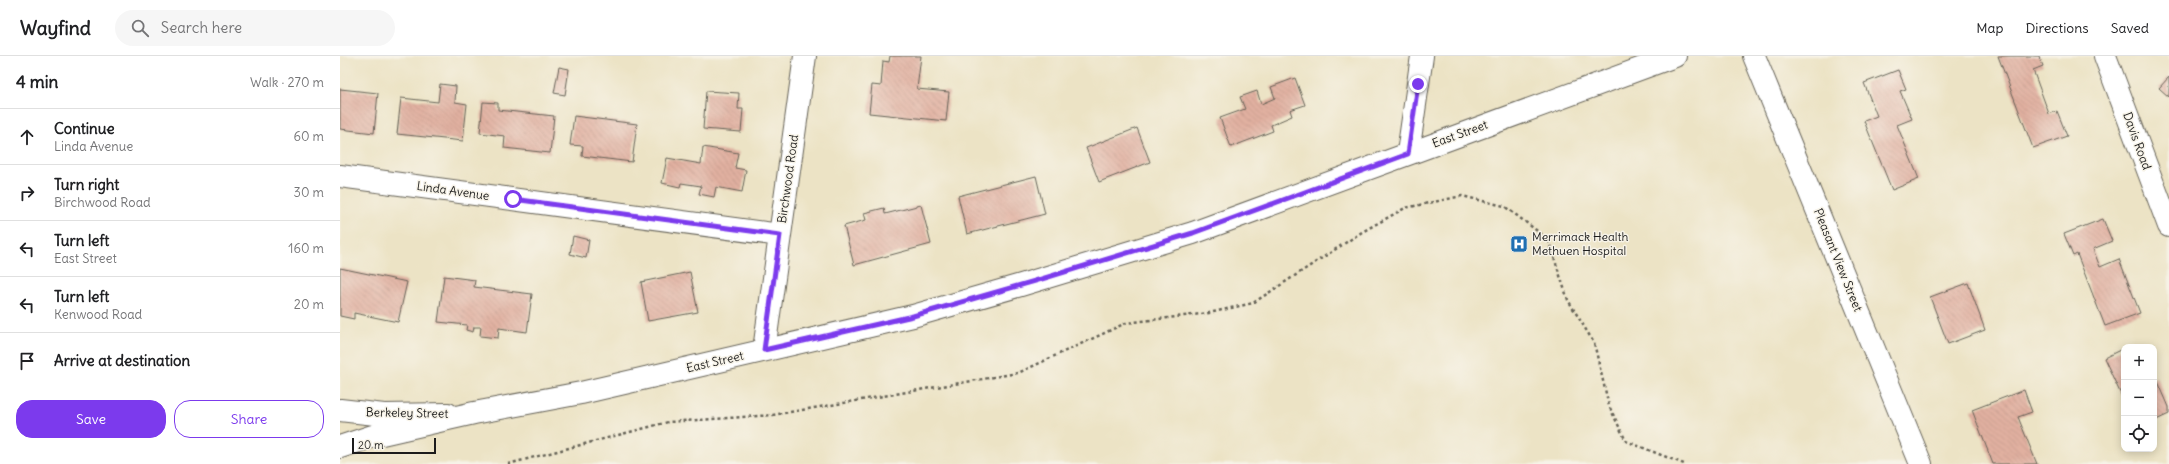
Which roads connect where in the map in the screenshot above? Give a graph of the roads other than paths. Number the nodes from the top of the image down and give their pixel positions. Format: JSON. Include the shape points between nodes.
{"nodes":[{"id":1,"x":805,"y":56,"type":"edge"},
{"id":2,"x":1422,"y":56,"type":"edge"},
{"id":3,"x":1675,"y":56,"type":"edge"},
{"id":4,"x":1754,"y":56,"type":"edge"},
{"id":5,"x":2106,"y":56,"type":"edge"},
{"id":6,"x":1408,"y":154,"type":"junction"},
{"id":7,"x":340,"y":176,"type":"edge"},
{"id":8,"x":2169,"y":226,"type":"edge"},
{"id":9,"x":780,"y":235,"type":"junction"},
{"id":10,"x":764,"y":350,"type":"junction"},
{"id":11,"x":340,"y":410,"type":"edge"},
{"id":12,"x":474,"y":413,"type":"junction"},
{"id":13,"x":340,"y":447,"type":"edge"},
{"id":14,"x":1921,"y":464,"type":"edge"}],
"edges":[{"from":1,"to":9,"type":"street","name":"Birchwood Road"},
{"from":2,"to":6,"type":"street"},
{"from":3,"to":6,"type":"street","name":"East Street"},
{"from":4,"to":14,"type":"street","name":"Pleasant View Street"},
{"from":5,"to":8,"type":"street","name":"Davis Road"},
{"from":6,"to":10,"type":"street","name":"East Street","via":[[1193,233],[913,316]]},
{"from":7,"to":9,"type":"street","name":"Linda Avenue"},
{"from":9,"to":10,"type":"street","name":"Birchwood Road"},
{"from":10,"to":12,"type":"street","name":"East Street","via":[[581,392]]},
{"from":11,"to":12,"type":"street","name":"Berkeley Street","via":[[384,415]]},
{"from":12,"to":13,"type":"street","name":"East Street","via":[[372,436]]}]}
